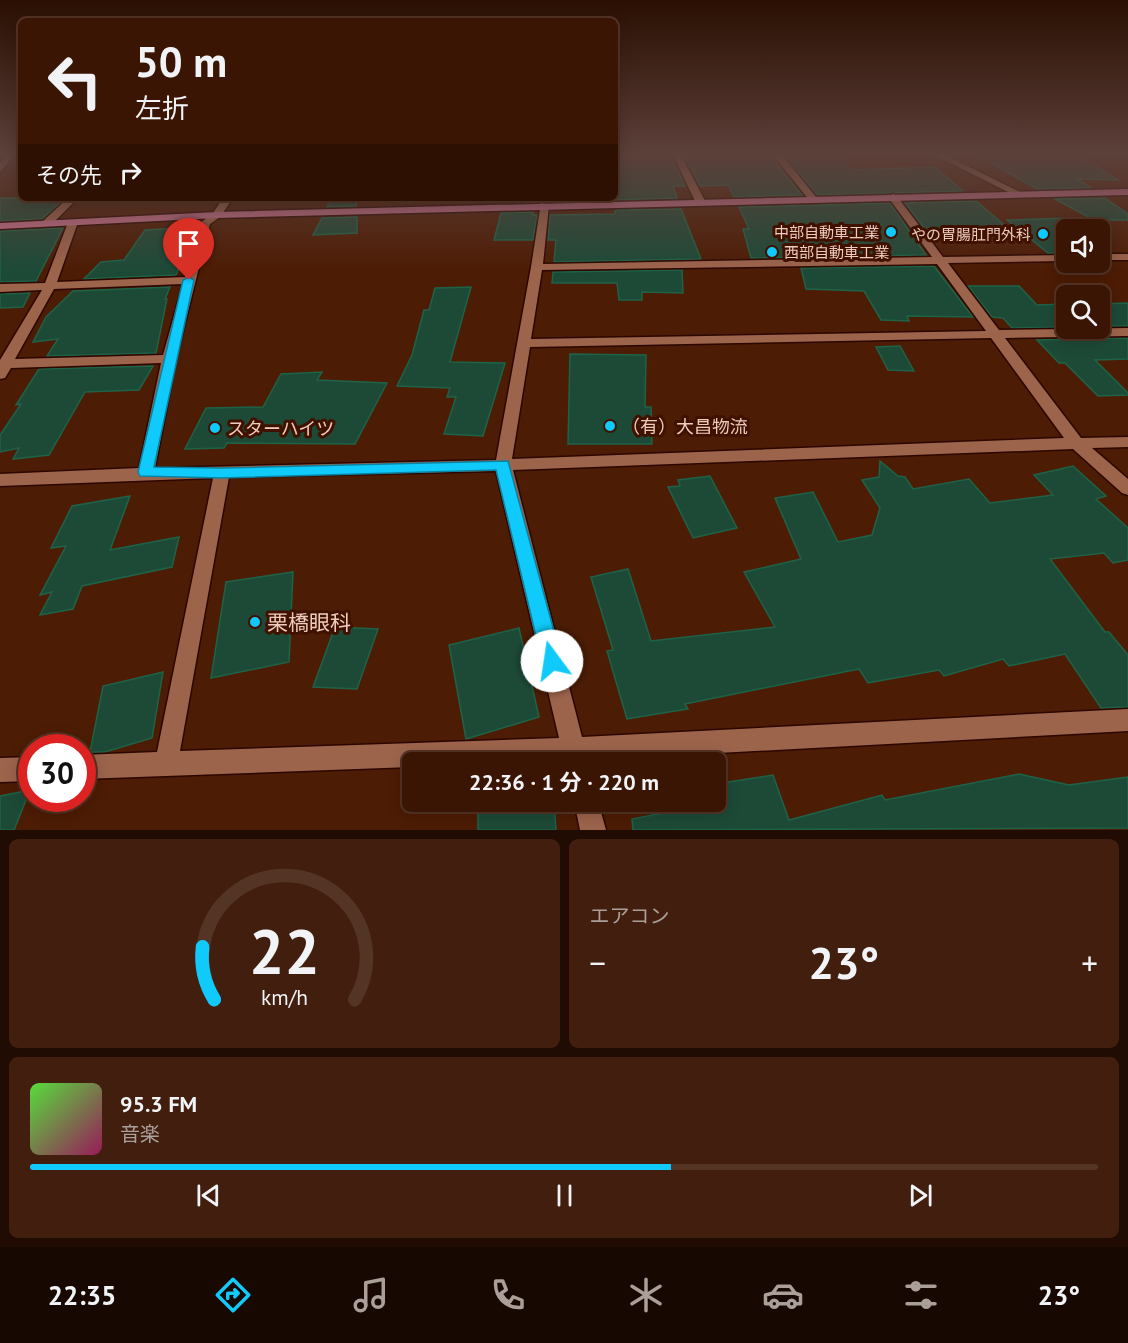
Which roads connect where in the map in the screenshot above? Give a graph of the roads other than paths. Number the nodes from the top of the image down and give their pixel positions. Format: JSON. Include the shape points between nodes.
{"nodes":[{"id":1,"x":696,"y":194,"type":"edge"},
{"id":2,"x":809,"y":194,"type":"edge"},
{"id":3,"x":1066,"y":194,"type":"edge"},
{"id":4,"x":1021,"y":195,"type":"joint"},
{"id":5,"x":893,"y":197,"type":"junction"},
{"id":6,"x":813,"y":199,"type":"junction"},
{"id":7,"x":70,"y":201,"type":"edge"},
{"id":8,"x":226,"y":201,"type":"edge"},
{"id":9,"x":700,"y":201,"type":"junction"},
{"id":10,"x":544,"y":205,"type":"junction"},
{"id":11,"x":217,"y":215,"type":"junction"},
{"id":12,"x":73,"y":222,"type":"junction"},
{"id":13,"x":46,"y":224,"type":"junction"},
{"id":14,"x":0,"y":226,"type":"edge"},
{"id":15,"x":1110,"y":257,"type":"edge"},
{"id":16,"x":1128,"y":257,"type":"edge"},
{"id":17,"x":1056,"y":258,"type":"edge"},
{"id":18,"x":942,"y":261,"type":"junction"},
{"id":19,"x":537,"y":267,"type":"junction"},
{"id":20,"x":189,"y":280,"type":"junction"},
{"id":21,"x":50,"y":287,"type":"junction"},
{"id":22,"x":0,"y":288,"type":"edge"},
{"id":23,"x":1128,"y":332,"type":"edge"},
{"id":24,"x":993,"y":333,"type":"junction"},
{"id":25,"x":524,"y":344,"type":"junction"},
{"id":26,"x":169,"y":359,"type":"junction"},
{"id":27,"x":2,"y":368,"type":"edge"},
{"id":28,"x":1128,"y":442,"type":"edge"},
{"id":29,"x":1076,"y":443,"type":"junction"},
{"id":30,"x":502,"y":465,"type":"junction"},
{"id":31,"x":146,"y":472,"type":"junction"},
{"id":32,"x":222,"y":473,"type":"junction"},
{"id":33,"x":0,"y":480,"type":"edge"},
{"id":34,"x":1128,"y":489,"type":"edge"},
{"id":35,"x":1128,"y":720,"type":"edge"},
{"id":36,"x":574,"y":752,"type":"edge"},
{"id":37,"x":622,"y":752,"type":"edge"},
{"id":38,"x":402,"y":759,"type":"edge"},
{"id":39,"x":165,"y":765,"type":"junction"},
{"id":40,"x":96,"y":767,"type":"edge"},
{"id":41,"x":18,"y":769,"type":"edge"},
{"id":42,"x":0,"y":770,"type":"edge"},
{"id":43,"x":589,"y":812,"type":"edge"},
{"id":44,"x":593,"y":830,"type":"edge"}],
"edges":[{"from":1,"to":9,"type":"street"},
{"from":2,"to":6,"type":"street"},
{"from":3,"to":4,"type":"main road"},
{"from":4,"to":5,"type":"main road"},
{"from":5,"to":6,"type":"main road"},
{"from":5,"to":18,"type":"street"},
{"from":6,"to":9,"type":"main road"},
{"from":7,"to":13,"type":"street"},
{"from":8,"to":11,"type":"street"},
{"from":9,"to":10,"type":"main road"},
{"from":10,"to":11,"type":"main road"},
{"from":10,"to":19,"type":"street"},
{"from":11,"to":12,"type":"main road"},
{"from":11,"to":20,"type":"street","via":[[206,223]]},
{"from":12,"to":13,"type":"main road"},
{"from":12,"to":21,"type":"street"},
{"from":13,"to":14,"type":"main road"},
{"from":15,"to":16,"type":"street"},
{"from":17,"to":18,"type":"street"},
{"from":18,"to":19,"type":"street"},
{"from":18,"to":24,"type":"street"},
{"from":19,"to":25,"type":"street"},
{"from":20,"to":21,"type":"street"},
{"from":20,"to":26,"type":"street"},
{"from":21,"to":22,"type":"street"},
{"from":21,"to":27,"type":"street"},
{"from":23,"to":24,"type":"street"},
{"from":24,"to":25,"type":"street"},
{"from":24,"to":29,"type":"street"},
{"from":25,"to":30,"type":"street"},
{"from":26,"to":27,"type":"street"},
{"from":26,"to":31,"type":"street"},
{"from":28,"to":29,"type":"street"},
{"from":29,"to":30,"type":"street"},
{"from":29,"to":34,"type":"street"},
{"from":30,"to":32,"type":"street"},
{"from":30,"to":36,"type":"street"},
{"from":31,"to":32,"type":"street"},
{"from":31,"to":33,"type":"street"},
{"from":32,"to":39,"type":"street"},
{"from":35,"to":37,"type":"street"},
{"from":38,"to":39,"type":"street"},
{"from":39,"to":40,"type":"street"},
{"from":41,"to":42,"type":"street"},
{"from":43,"to":44,"type":"street"}]}
